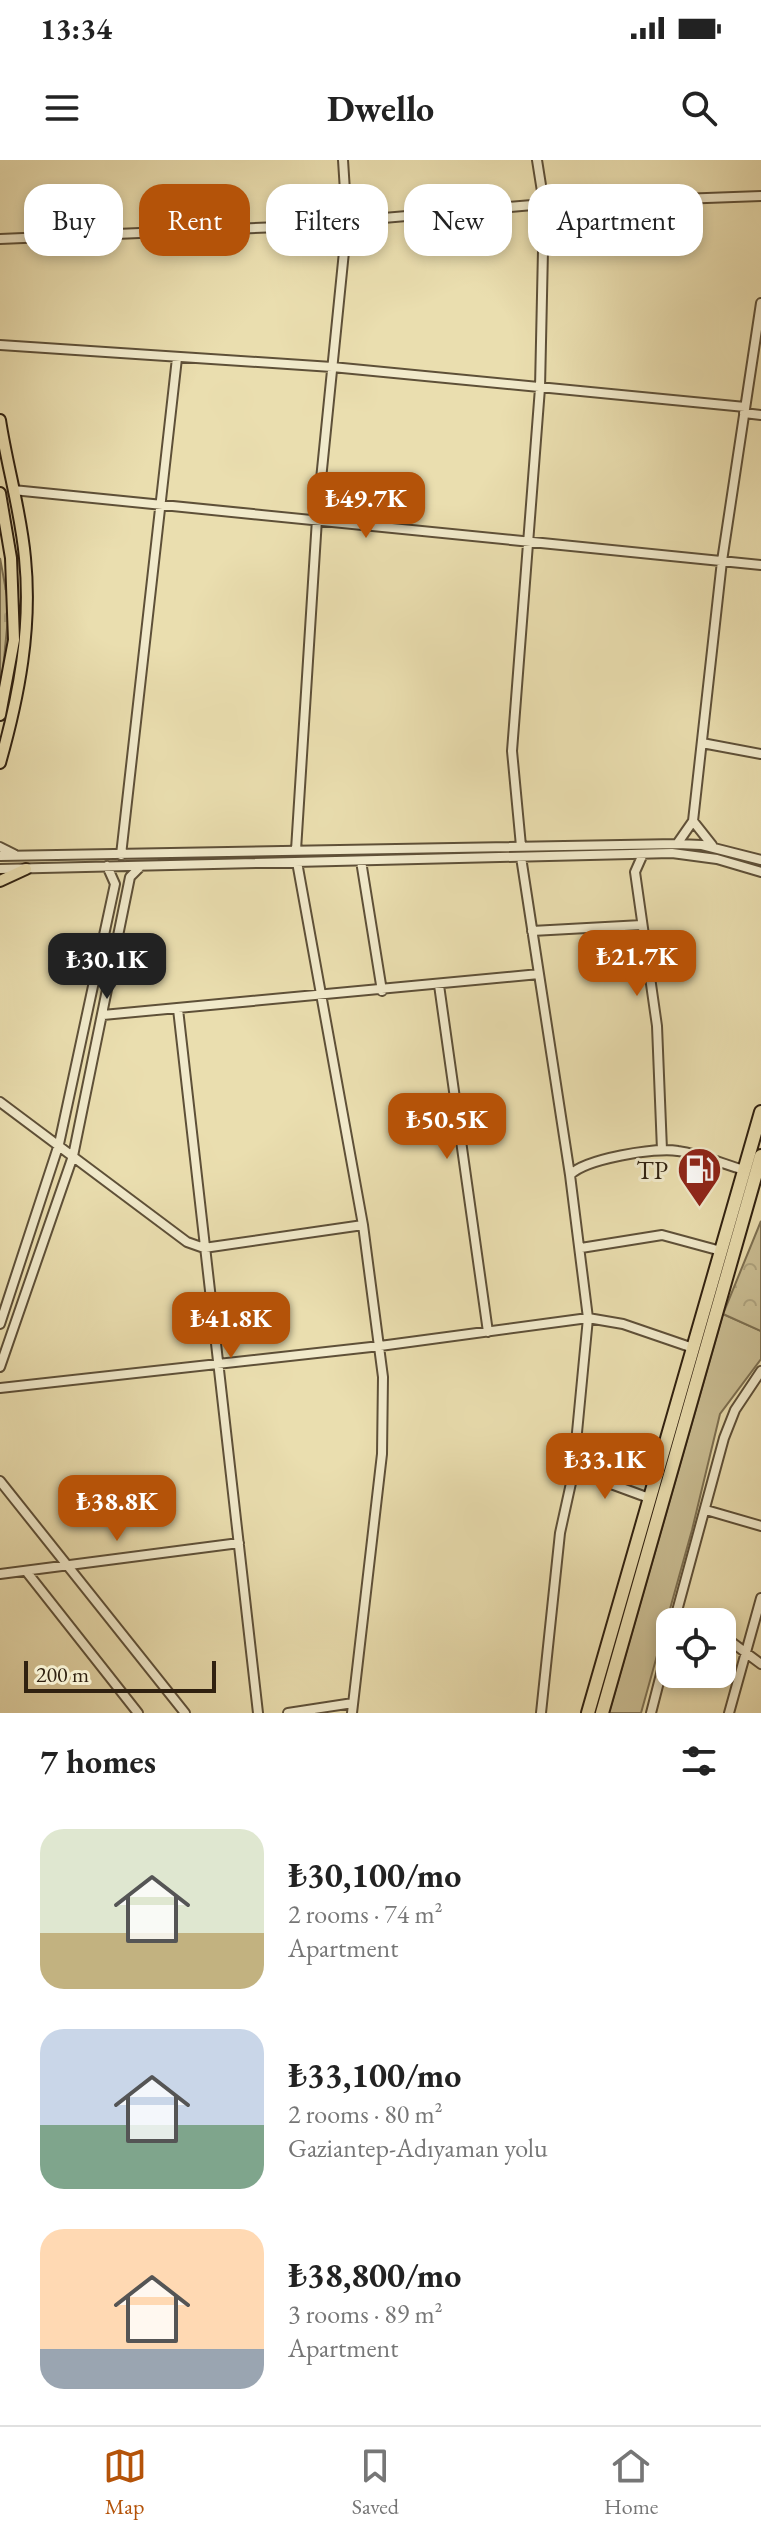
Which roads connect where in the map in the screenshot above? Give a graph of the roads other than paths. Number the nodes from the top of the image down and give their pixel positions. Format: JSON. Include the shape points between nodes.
{"nodes":[{"id":1,"x":343,"y":160,"type":"edge"},
{"id":2,"x":537,"y":160,"type":"edge"},
{"id":3,"x":345,"y":184,"type":"edge"},
{"id":4,"x":541,"y":184,"type":"edge"},
{"id":5,"x":761,"y":196,"type":"edge"},
{"id":6,"x":703,"y":198,"type":"edge"},
{"id":7,"x":528,"y":205,"type":"edge"},
{"id":8,"x":388,"y":218,"type":"edge"},
{"id":9,"x":266,"y":226,"type":"edge"},
{"id":10,"x":0,"y":239,"type":"edge"},
{"id":11,"x":343,"y":256,"type":"edge"},
{"id":12,"x":543,"y":256,"type":"edge"},
{"id":13,"x":761,"y":303,"type":"edge"},
{"id":14,"x":0,"y":345,"type":"edge"},
{"id":15,"x":177,"y":358,"type":"junction"},
{"id":16,"x":332,"y":367,"type":"junction"},
{"id":17,"x":540,"y":388,"type":"junction"},
{"id":18,"x":745,"y":410,"type":"junction"},
{"id":19,"x":761,"y":415,"type":"edge"},
{"id":20,"x":0,"y":420,"type":"edge"},
{"id":21,"x":13,"y":490,"type":"junction"},
{"id":22,"x":0,"y":493,"type":"edge"},
{"id":23,"x":159,"y":506,"type":"junction"},
{"id":24,"x":317,"y":519,"type":"junction"},
{"id":25,"x":529,"y":543,"type":"junction"},
{"id":26,"x":722,"y":561,"type":"junction"},
{"id":27,"x":761,"y":565,"type":"edge"},
{"id":28,"x":1,"y":701,"type":"edge"},
{"id":29,"x":0,"y":715,"type":"edge"},
{"id":30,"x":702,"y":743,"type":"junction"},
{"id":31,"x":761,"y":754,"type":"edge"},
{"id":32,"x":0,"y":763,"type":"edge"},
{"id":33,"x":693,"y":821,"type":"junction"},
{"id":34,"x":677,"y":844,"type":"junction"},
{"id":35,"x":521,"y":846,"type":"junction"},
{"id":36,"x":0,"y":847,"type":"edge"},
{"id":37,"x":715,"y":848,"type":"junction"},
{"id":38,"x":296,"y":850,"type":"junction"},
{"id":39,"x":643,"y":854,"type":"junction"},
{"id":40,"x":121,"y":855,"type":"junction"},
{"id":41,"x":0,"y":856,"type":"edge"},
{"id":42,"x":18,"y":856,"type":"junction"},
{"id":43,"x":521,"y":857,"type":"junction"},
{"id":44,"x":761,"y":860,"type":"edge"},
{"id":45,"x":361,"y":861,"type":"junction"},
{"id":46,"x":297,"y":862,"type":"junction"},
{"id":47,"x":107,"y":866,"type":"junction"},
{"id":48,"x":140,"y":866,"type":"junction"},
{"id":49,"x":0,"y":869,"type":"edge"},
{"id":50,"x":26,"y":869,"type":"junction"},
{"id":51,"x":761,"y":872,"type":"edge"},
{"id":52,"x":0,"y":881,"type":"edge"},
{"id":53,"x":642,"y":925,"type":"junction"},
{"id":54,"x":532,"y":931,"type":"junction"},
{"id":55,"x":539,"y":974,"type":"junction"},
{"id":56,"x":439,"y":985,"type":"junction"},
{"id":57,"x":382,"y":991,"type":"junction"},
{"id":58,"x":322,"y":997,"type":"junction"},
{"id":59,"x":178,"y":1009,"type":"junction"},
{"id":60,"x":103,"y":1015,"type":"junction"},
{"id":61,"x":0,"y":1102,"type":"edge"},
{"id":62,"x":761,"y":1112,"type":"edge"},
{"id":63,"x":59,"y":1144,"type":"junction"},
{"id":64,"x":662,"y":1150,"type":"junction"},
{"id":65,"x":73,"y":1156,"type":"junction"},
{"id":66,"x":761,"y":1156,"type":"edge"},
{"id":67,"x":744,"y":1170,"type":"junction"},
{"id":68,"x":570,"y":1175,"type":"junction"},
{"id":69,"x":363,"y":1225,"type":"junction"},
{"id":70,"x":204,"y":1248,"type":"junction"},
{"id":71,"x":581,"y":1248,"type":"junction"},
{"id":72,"x":721,"y":1251,"type":"junction"},
{"id":73,"x":588,"y":1318,"type":"junction"},
{"id":74,"x":0,"y":1324,"type":"edge"},
{"id":75,"x":488,"y":1332,"type":"junction"},
{"id":76,"x":380,"y":1346,"type":"junction"},
{"id":77,"x":693,"y":1348,"type":"junction"},
{"id":78,"x":216,"y":1363,"type":"junction"},
{"id":79,"x":0,"y":1367,"type":"edge"},
{"id":80,"x":761,"y":1371,"type":"edge"},
{"id":81,"x":0,"y":1388,"type":"edge"},
{"id":82,"x":573,"y":1470,"type":"junction"},
{"id":83,"x":0,"y":1481,"type":"edge"},
{"id":84,"x":649,"y":1498,"type":"junction"},
{"id":85,"x":706,"y":1510,"type":"junction"},
{"id":86,"x":761,"y":1526,"type":"edge"},
{"id":87,"x":239,"y":1543,"type":"junction"},
{"id":88,"x":66,"y":1563,"type":"junction"},
{"id":89,"x":26,"y":1571,"type":"junction"},
{"id":90,"x":0,"y":1574,"type":"edge"},
{"id":91,"x":761,"y":1598,"type":"edge"},
{"id":92,"x":679,"y":1608,"type":"edge"},
{"id":93,"x":736,"y":1646,"type":"edge"},
{"id":94,"x":746,"y":1653,"type":"junction"},
{"id":95,"x":761,"y":1664,"type":"edge"},
{"id":96,"x":657,"y":1688,"type":"edge"},
{"id":97,"x":353,"y":1703,"type":"junction"},
{"id":98,"x":138,"y":1713,"type":"edge"},
{"id":99,"x":185,"y":1713,"type":"edge"},
{"id":100,"x":258,"y":1713,"type":"edge"},
{"id":101,"x":288,"y":1713,"type":"edge"},
{"id":102,"x":352,"y":1713,"type":"edge"},
{"id":103,"x":541,"y":1713,"type":"edge"},
{"id":104,"x":588,"y":1713,"type":"edge"},
{"id":105,"x":602,"y":1713,"type":"edge"},
{"id":106,"x":651,"y":1713,"type":"edge"},
{"id":107,"x":729,"y":1713,"type":"edge"}],
"edges":[{"from":1,"to":3,"type":"street"},
{"from":2,"to":4,"type":"street"},
{"from":5,"to":6,"type":"street"},
{"from":7,"to":8,"type":"street"},
{"from":9,"to":10,"type":"street"},
{"from":11,"to":16,"type":"street"},
{"from":12,"to":17,"type":"street"},
{"from":13,"to":18,"type":"street"},
{"from":14,"to":15,"type":"street"},
{"from":15,"to":16,"type":"street"},
{"from":15,"to":23,"type":"street"},
{"from":16,"to":17,"type":"street"},
{"from":16,"to":24,"type":"street"},
{"from":17,"to":18,"type":"street"},
{"from":17,"to":25,"type":"street"},
{"from":18,"to":19,"type":"street"},
{"from":18,"to":26,"type":"street"},
{"from":20,"to":21,"type":"main road"},
{"from":21,"to":23,"type":"street"},
{"from":21,"to":32,"type":"main road","via":[[25,558],[27,611],[20,694]]},
{"from":22,"to":28,"type":"main road","via":[[11,558],[14,640]]},
{"from":23,"to":24,"type":"street"},
{"from":23,"to":40,"type":"street"},
{"from":24,"to":25,"type":"street"},
{"from":24,"to":38,"type":"street"},
{"from":25,"to":26,"type":"street"},
{"from":25,"to":35,"type":"street","via":[[512,751]]},
{"from":26,"to":27,"type":"street"},
{"from":26,"to":30,"type":"street"},
{"from":28,"to":29,"type":"main road"},
{"from":30,"to":31,"type":"street"},
{"from":30,"to":33,"type":"street"},
{"from":33,"to":34,"type":"street"},
{"from":33,"to":37,"type":"street"},
{"from":34,"to":35,"type":"street"},
{"from":34,"to":37,"type":"street"},
{"from":35,"to":38,"type":"street"},
{"from":36,"to":42,"type":"street"},
{"from":37,"to":44,"type":"street"},
{"from":38,"to":40,"type":"street"},
{"from":39,"to":43,"type":"street"},
{"from":39,"to":51,"type":"street","via":[[695,855]]},
{"from":39,"to":53,"type":"street","via":[[635,872]]},
{"from":40,"to":42,"type":"street"},
{"from":41,"to":42,"type":"street"},
{"from":43,"to":45,"type":"street"},
{"from":43,"to":54,"type":"street"},
{"from":45,"to":46,"type":"street"},
{"from":45,"to":57,"type":"street"},
{"from":46,"to":48,"type":"street"},
{"from":46,"to":58,"type":"street"},
{"from":47,"to":48,"type":"street"},
{"from":47,"to":50,"type":"street"},
{"from":47,"to":63,"type":"street","via":[[115,884]]},
{"from":48,"to":60,"type":"street","via":[[130,877]]},
{"from":49,"to":50,"type":"street"},
{"from":50,"to":52,"type":"main road"},
{"from":53,"to":54,"type":"street"},
{"from":53,"to":64,"type":"street","via":[[657,1026]]},
{"from":54,"to":55,"type":"street"},
{"from":55,"to":56,"type":"street"},
{"from":55,"to":68,"type":"street"},
{"from":56,"to":57,"type":"street"},
{"from":56,"to":75,"type":"street"},
{"from":57,"to":58,"type":"street"},
{"from":58,"to":59,"type":"street"},
{"from":58,"to":69,"type":"street"},
{"from":59,"to":60,"type":"street"},
{"from":59,"to":70,"type":"street"},
{"from":60,"to":65,"type":"street"},
{"from":61,"to":63,"type":"street"},
{"from":62,"to":67,"type":"highway"},
{"from":63,"to":65,"type":"street"},
{"from":63,"to":74,"type":"street"},
{"from":64,"to":67,"type":"street"},
{"from":64,"to":68,"type":"street","via":[[590,1162]]},
{"from":65,"to":70,"type":"street","via":[[187,1242]]},
{"from":65,"to":79,"type":"street"},
{"from":66,"to":105,"type":"highway"},
{"from":67,"to":72,"type":"highway"},
{"from":68,"to":71,"type":"street"},
{"from":69,"to":70,"type":"street"},
{"from":69,"to":76,"type":"street"},
{"from":70,"to":78,"type":"street"},
{"from":71,"to":72,"type":"street","via":[[662,1235]]},
{"from":71,"to":73,"type":"street"},
{"from":72,"to":77,"type":"highway"},
{"from":73,"to":75,"type":"street"},
{"from":73,"to":77,"type":"street"},
{"from":73,"to":82,"type":"street"},
{"from":75,"to":76,"type":"street"},
{"from":76,"to":78,"type":"street"},
{"from":76,"to":97,"type":"street","via":[[382,1454]]},
{"from":77,"to":84,"type":"highway"},
{"from":78,"to":81,"type":"street"},
{"from":78,"to":87,"type":"street"},
{"from":80,"to":85,"type":"street","via":[[735,1410]]},
{"from":82,"to":84,"type":"street"},
{"from":82,"to":103,"type":"street","via":[[560,1533]]},
{"from":83,"to":88,"type":"street"},
{"from":84,"to":104,"type":"highway"},
{"from":85,"to":86,"type":"street"},
{"from":85,"to":92,"type":"street"},
{"from":87,"to":88,"type":"street"},
{"from":87,"to":100,"type":"street"},
{"from":88,"to":89,"type":"street"},
{"from":88,"to":99,"type":"street"},
{"from":89,"to":90,"type":"street"},
{"from":89,"to":98,"type":"street"},
{"from":91,"to":94,"type":"street"},
{"from":93,"to":94,"type":"street"},
{"from":94,"to":95,"type":"street"},
{"from":94,"to":107,"type":"street"},
{"from":96,"to":106,"type":"street"},
{"from":97,"to":101,"type":"street"},
{"from":97,"to":102,"type":"street"}]}
